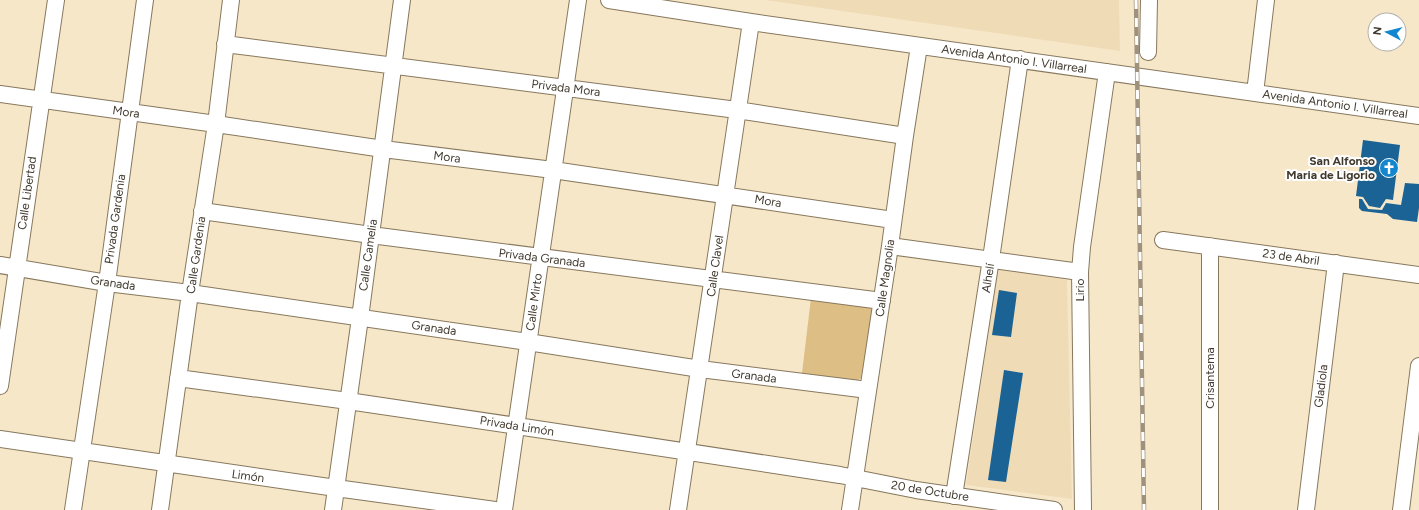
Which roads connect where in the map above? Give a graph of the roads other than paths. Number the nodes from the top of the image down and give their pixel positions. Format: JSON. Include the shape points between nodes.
{"nodes":[{"id":1,"x":56,"y":0,"type":"edge"},
{"id":2,"x":145,"y":0,"type":"edge"},
{"id":3,"x":231,"y":0,"type":"edge"},
{"id":4,"x":402,"y":0,"type":"edge"},
{"id":5,"x":578,"y":0,"type":"edge"},
{"id":6,"x":610,"y":0,"type":"edge"},
{"id":7,"x":1149,"y":0,"type":"edge"},
{"id":8,"x":1266,"y":0,"type":"edge"},
{"id":9,"x":751,"y":22,"type":"junction"},
{"id":10,"x":225,"y":44,"type":"junction"},
{"id":11,"x":919,"y":46,"type":"junction"},
{"id":12,"x":1148,"y":52,"type":"dead end"},
{"id":13,"x":1020,"y":59,"type":"junction"},
{"id":14,"x":394,"y":65,"type":"junction"},
{"id":15,"x":1107,"y":72,"type":"junction"},
{"id":16,"x":565,"y":88,"type":"junction"},
{"id":17,"x":0,"y":94,"type":"edge"},
{"id":18,"x":1255,"y":94,"type":"junction"},
{"id":19,"x":41,"y":100,"type":"junction"},
{"id":20,"x":737,"y":110,"type":"junction"},
{"id":21,"x":129,"y":112,"type":"junction"},
{"id":22,"x":1419,"y":116,"type":"edge"},
{"id":23,"x":216,"y":124,"type":"junction"},
{"id":24,"x":905,"y":136,"type":"junction"},
{"id":25,"x":383,"y":150,"type":"junction"},
{"id":26,"x":553,"y":170,"type":"junction"},
{"id":27,"x":725,"y":195,"type":"junction"},
{"id":28,"x":202,"y":211,"type":"junction"},
{"id":29,"x":893,"y":220,"type":"junction"},
{"id":30,"x":371,"y":235,"type":"junction"},
{"id":31,"x":1163,"y":240,"type":"dead end"},
{"id":32,"x":890,"y":246,"type":"junction"},
{"id":33,"x":1210,"y":246,"type":"junction"},
{"id":34,"x":540,"y":257,"type":"junction"},
{"id":35,"x":991,"y":259,"type":"junction"},
{"id":36,"x":1336,"y":263,"type":"junction"},
{"id":37,"x":0,"y":265,"type":"edge"},
{"id":38,"x":16,"y":268,"type":"junction"},
{"id":39,"x":1080,"y":272,"type":"junction"},
{"id":40,"x":1419,"y":275,"type":"edge"},
{"id":41,"x":712,"y":280,"type":"junction"},
{"id":42,"x":107,"y":283,"type":"junction"},
{"id":43,"x":190,"y":293,"type":"junction"},
{"id":44,"x":882,"y":302,"type":"junction"},
{"id":45,"x":360,"y":318,"type":"junction"},
{"id":46,"x":528,"y":342,"type":"junction"},
{"id":47,"x":1419,"y":366,"type":"edge"},
{"id":48,"x":700,"y":369,"type":"junction"},
{"id":49,"x":178,"y":378,"type":"junction"},
{"id":50,"x":0,"y":386,"type":"edge"},
{"id":51,"x":868,"y":390,"type":"junction"},
{"id":52,"x":348,"y":401,"type":"junction"},
{"id":53,"x":1416,"y":407,"type":"edge"},
{"id":54,"x":517,"y":426,"type":"junction"},
{"id":55,"x":0,"y":439,"type":"edge"},
{"id":56,"x":81,"y":452,"type":"junction"},
{"id":57,"x":687,"y":453,"type":"junction"},
{"id":58,"x":167,"y":464,"type":"junction"},
{"id":59,"x":855,"y":478,"type":"junction"},
{"id":60,"x":336,"y":488,"type":"junction"},
{"id":61,"x":954,"y":496,"type":"junction"},
{"id":62,"x":1030,"y":508,"type":"edge"},
{"id":63,"x":73,"y":510,"type":"edge"},
{"id":64,"x":160,"y":510,"type":"edge"},
{"id":65,"x":333,"y":510,"type":"edge"},
{"id":66,"x":495,"y":510,"type":"edge"},
{"id":67,"x":504,"y":510,"type":"edge"},
{"id":68,"x":678,"y":510,"type":"edge"},
{"id":69,"x":850,"y":510,"type":"edge"},
{"id":70,"x":1054,"y":510,"type":"edge"},
{"id":71,"x":1082,"y":510,"type":"edge"},
{"id":72,"x":1210,"y":510,"type":"edge"},
{"id":73,"x":1306,"y":510,"type":"edge"},
{"id":74,"x":1401,"y":510,"type":"edge"}],
"edges":[{"from":1,"to":19,"type":"street","name":"Calle Libertad"},
{"from":2,"to":21,"type":"street","name":"Privada Gardenia"},
{"from":3,"to":10,"type":"street","name":"Calle Gardenia"},
{"from":4,"to":14,"type":"street","name":"Calle Camelia"},
{"from":5,"to":16,"type":"street","name":"Calle Mirto"},
{"from":6,"to":9,"type":"street","name":"Avenida Antonio I. Villarreal"},
{"from":7,"to":12,"type":"street"},
{"from":8,"to":18,"type":"street"},
{"from":9,"to":11,"type":"street","name":"Avenida Antonio I. Villarreal"},
{"from":9,"to":20,"type":"street","name":"Calle Clavel"},
{"from":10,"to":14,"type":"street","name":"Privada Mora"},
{"from":10,"to":23,"type":"street","name":"Calle Gardenia"},
{"from":11,"to":13,"type":"street","name":"Avenida Antonio I. Villarreal"},
{"from":11,"to":24,"type":"street","name":"Calle Magnolia"},
{"from":13,"to":15,"type":"street","name":"Avenida Antonio I. Villarreal"},
{"from":13,"to":35,"type":"street","name":"Alhelí"},
{"from":14,"to":16,"type":"street","name":"Privada Mora"},
{"from":14,"to":25,"type":"street","name":"Calle Camelia"},
{"from":15,"to":18,"type":"street","name":"Avenida Antonio I. Villarreal"},
{"from":15,"to":39,"type":"street","name":"Lirio"},
{"from":16,"to":20,"type":"street","name":"Privada Mora"},
{"from":16,"to":26,"type":"street","name":"Calle Mirto"},
{"from":17,"to":19,"type":"street","name":"Mora"},
{"from":18,"to":22,"type":"street","name":"Avenida Antonio I. Villarreal"},
{"from":19,"to":21,"type":"street","name":"Mora"},
{"from":19,"to":38,"type":"street","name":"Calle Libertad"},
{"from":20,"to":24,"type":"street","name":"Privada Mora"},
{"from":20,"to":27,"type":"street","name":"Calle Clavel"},
{"from":21,"to":23,"type":"street","name":"Mora"},
{"from":21,"to":42,"type":"street","name":"Privada Gardenia"},
{"from":23,"to":25,"type":"street","name":"Mora"},
{"from":23,"to":28,"type":"street","name":"Calle Gardenia"},
{"from":24,"to":29,"type":"street","name":"Calle Magnolia"},
{"from":25,"to":26,"type":"street","name":"Mora"},
{"from":25,"to":30,"type":"street","name":"Calle Camelia"},
{"from":26,"to":27,"type":"street","name":"Mora"},
{"from":26,"to":34,"type":"street","name":"Calle Mirto"},
{"from":27,"to":29,"type":"street","name":"Mora"},
{"from":27,"to":41,"type":"street","name":"Calle Clavel"},
{"from":28,"to":30,"type":"street","name":"Privada Granada"},
{"from":28,"to":43,"type":"street","name":"Calle Gardenia"},
{"from":29,"to":32,"type":"street","name":"Calle Magnolia"},
{"from":30,"to":34,"type":"street","name":"Privada Granada"},
{"from":30,"to":45,"type":"street","name":"Calle Camelia"},
{"from":31,"to":33,"type":"street","name":"23 de Abril"},
{"from":32,"to":35,"type":"street"},
{"from":32,"to":44,"type":"street","name":"Calle Magnolia"},
{"from":33,"to":36,"type":"street","name":"23 de Abril"},
{"from":33,"to":72,"type":"street","name":"Crisantema"},
{"from":34,"to":41,"type":"street","name":"Privada Granada"},
{"from":34,"to":46,"type":"street","name":"Calle Mirto"},
{"from":35,"to":39,"type":"street"},
{"from":35,"to":61,"type":"street","name":"Alhelí"},
{"from":36,"to":40,"type":"street","name":"23 de Abril"},
{"from":36,"to":73,"type":"street","name":"Gladiola"},
{"from":37,"to":38,"type":"street","name":"Granada"},
{"from":38,"to":42,"type":"street","name":"Granada"},
{"from":38,"to":50,"type":"street","name":"Calle Libertad"},
{"from":39,"to":71,"type":"street","name":"Lirio"},
{"from":41,"to":44,"type":"street","name":"Privada Granada"},
{"from":41,"to":48,"type":"street","name":"Calle Clavel"},
{"from":42,"to":43,"type":"street","name":"Granada"},
{"from":42,"to":56,"type":"street","name":"Privada Gardenia"},
{"from":43,"to":45,"type":"street","name":"Granada"},
{"from":43,"to":49,"type":"street","name":"Calle Gardenia"},
{"from":44,"to":51,"type":"street","name":"Calle Magnolia"},
{"from":45,"to":46,"type":"street","name":"Granada"},
{"from":45,"to":52,"type":"street","name":"Calle Camelia"},
{"from":46,"to":48,"type":"street","name":"Granada"},
{"from":46,"to":54,"type":"street","name":"Calle Mirto"},
{"from":47,"to":53,"type":"street"},
{"from":48,"to":51,"type":"street","name":"Granada"},
{"from":48,"to":57,"type":"street","name":"Calle Clavel"},
{"from":49,"to":52,"type":"street","name":"Privada Limón"},
{"from":49,"to":58,"type":"street","name":"Calle Gardenia"},
{"from":51,"to":59,"type":"street","name":"Calle Magnolia"},
{"from":52,"to":54,"type":"street","name":"Privada Limón"},
{"from":52,"to":60,"type":"street","name":"Calle Camelia"},
{"from":53,"to":74,"type":"street"},
{"from":54,"to":57,"type":"street","name":"Privada Limón"},
{"from":54,"to":67,"type":"street","name":"Calle Mirto"},
{"from":55,"to":56,"type":"street","name":"Limón"},
{"from":56,"to":58,"type":"street","name":"Limón"},
{"from":56,"to":63,"type":"street","name":"Privada Gardenia"},
{"from":57,"to":59,"type":"street","name":"Privada Limón"},
{"from":57,"to":68,"type":"street","name":"Calle Clavel"},
{"from":58,"to":60,"type":"street","name":"Limón"},
{"from":58,"to":64,"type":"street","name":"Calle Gardenia"},
{"from":59,"to":61,"type":"street","name":"20 de Octubre"},
{"from":59,"to":69,"type":"street","name":"Calle Magnolia"},
{"from":60,"to":65,"type":"street","name":"Calle Camelia"},
{"from":60,"to":66,"type":"street","name":"Limón"},
{"from":61,"to":62,"type":"street","name":"20 de Octubre"},
{"from":62,"to":70,"type":"street","name":"20 de Octubre"}]}
